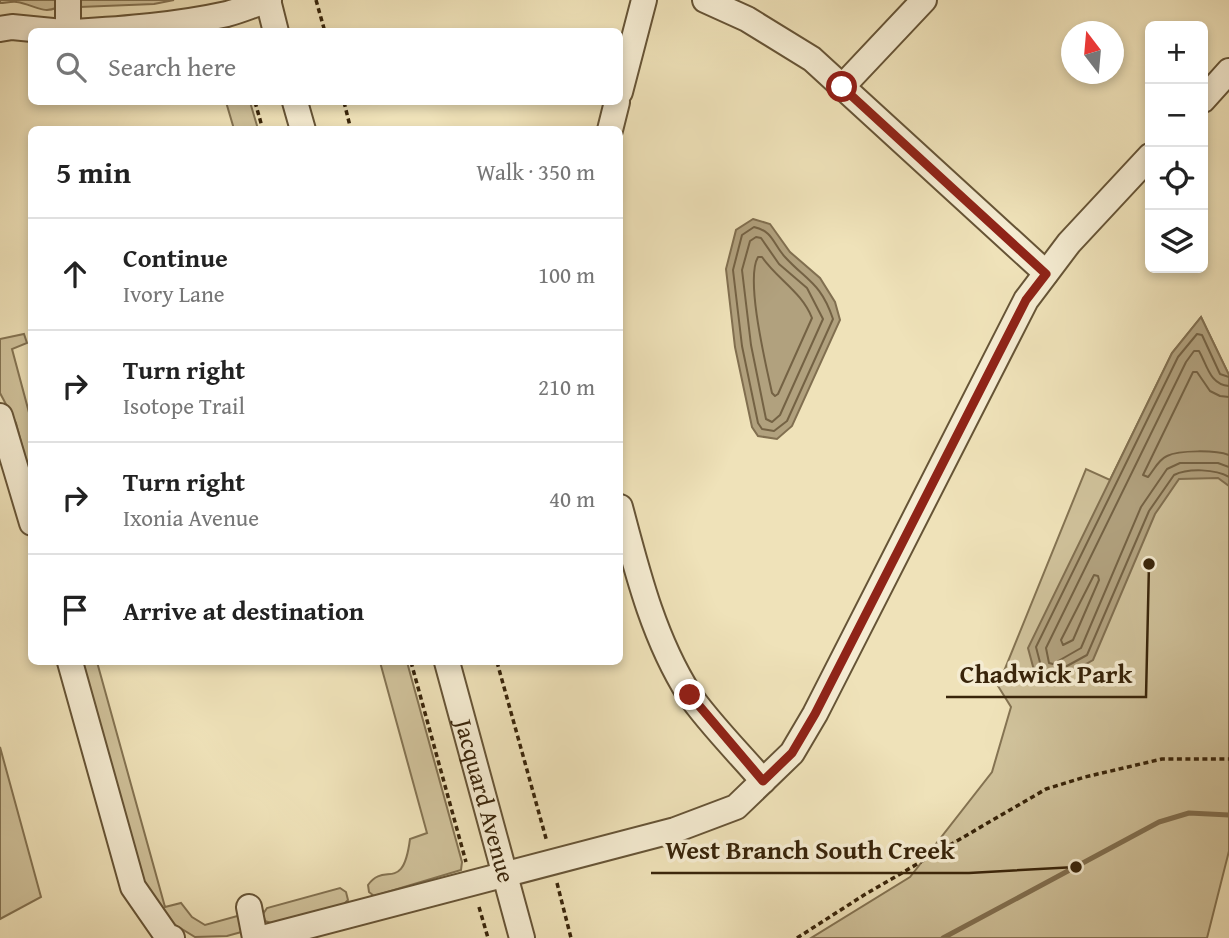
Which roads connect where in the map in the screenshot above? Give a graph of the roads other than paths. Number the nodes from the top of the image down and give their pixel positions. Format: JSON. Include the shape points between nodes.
{"nodes":[{"id":1,"x":68,"y":0,"type":"edge"},
{"id":2,"x":268,"y":0,"type":"edge"},
{"id":3,"x":644,"y":0,"type":"edge"},
{"id":4,"x":705,"y":0,"type":"edge"},
{"id":5,"x":924,"y":0,"type":"edge"},
{"id":6,"x":65,"y":28,"type":"edge"},
{"id":7,"x":141,"y":28,"type":"edge"},
{"id":8,"x":275,"y":28,"type":"edge"},
{"id":9,"x":0,"y":29,"type":"edge"},
{"id":10,"x":28,"y":29,"type":"edge"},
{"id":11,"x":1229,"y":71,"type":"edge"},
{"id":12,"x":623,"y":80,"type":"edge"},
{"id":13,"x":842,"y":87,"type":"junction"},
{"id":14,"x":1208,"y":94,"type":"edge"},
{"id":15,"x":296,"y":105,"type":"edge"},
{"id":16,"x":616,"y":105,"type":"edge"},
{"id":17,"x":302,"y":126,"type":"edge"},
{"id":18,"x":611,"y":126,"type":"edge"},
{"id":19,"x":1145,"y":161,"type":"edge"},
{"id":20,"x":1046,"y":274,"type":"junction"},
{"id":21,"x":0,"y":416,"type":"edge"},
{"id":22,"x":28,"y":510,"type":"edge"},
{"id":23,"x":623,"y":518,"type":"edge"},
{"id":24,"x":71,"y":665,"type":"edge"},
{"id":25,"x":448,"y":665,"type":"edge"},
{"id":26,"x":763,"y":781,"type":"junction"},
{"id":27,"x":504,"y":876,"type":"junction"},
{"id":28,"x":249,"y":907,"type":"dead end"},
{"id":29,"x":172,"y":938,"type":"edge"},
{"id":30,"x":255,"y":938,"type":"edge"},
{"id":31,"x":262,"y":938,"type":"edge"},
{"id":32,"x":522,"y":938,"type":"edge"}],
"edges":[{"from":1,"to":6,"type":"street"},
{"from":2,"to":7,"type":"street","via":[[230,13]]},
{"from":2,"to":8,"type":"street"},
{"from":3,"to":12,"type":"street"},
{"from":4,"to":13,"type":"street","via":[[747,19],[812,59]]},
{"from":5,"to":13,"type":"street"},
{"from":9,"to":10,"type":"street"},
{"from":11,"to":14,"type":"street"},
{"from":13,"to":20,"type":"street"},
{"from":15,"to":17,"type":"street"},
{"from":16,"to":18,"type":"street"},
{"from":19,"to":20,"type":"street"},
{"from":20,"to":26,"type":"street","via":[[1020,312],[815,714],[792,753]]},
{"from":21,"to":22,"type":"street"},
{"from":23,"to":26,"type":"street","via":[[646,603],[670,659],[690,695]]},
{"from":24,"to":29,"type":"street","via":[[134,887]]},
{"from":25,"to":27,"type":"street","name":"Jacquard Avenue"},
{"from":26,"to":27,"type":"street","via":[[736,807],[675,830]]},
{"from":27,"to":31,"type":"street"},
{"from":27,"to":32,"type":"street","name":"Jacquard Avenue"},
{"from":28,"to":30,"type":"street"}]}
